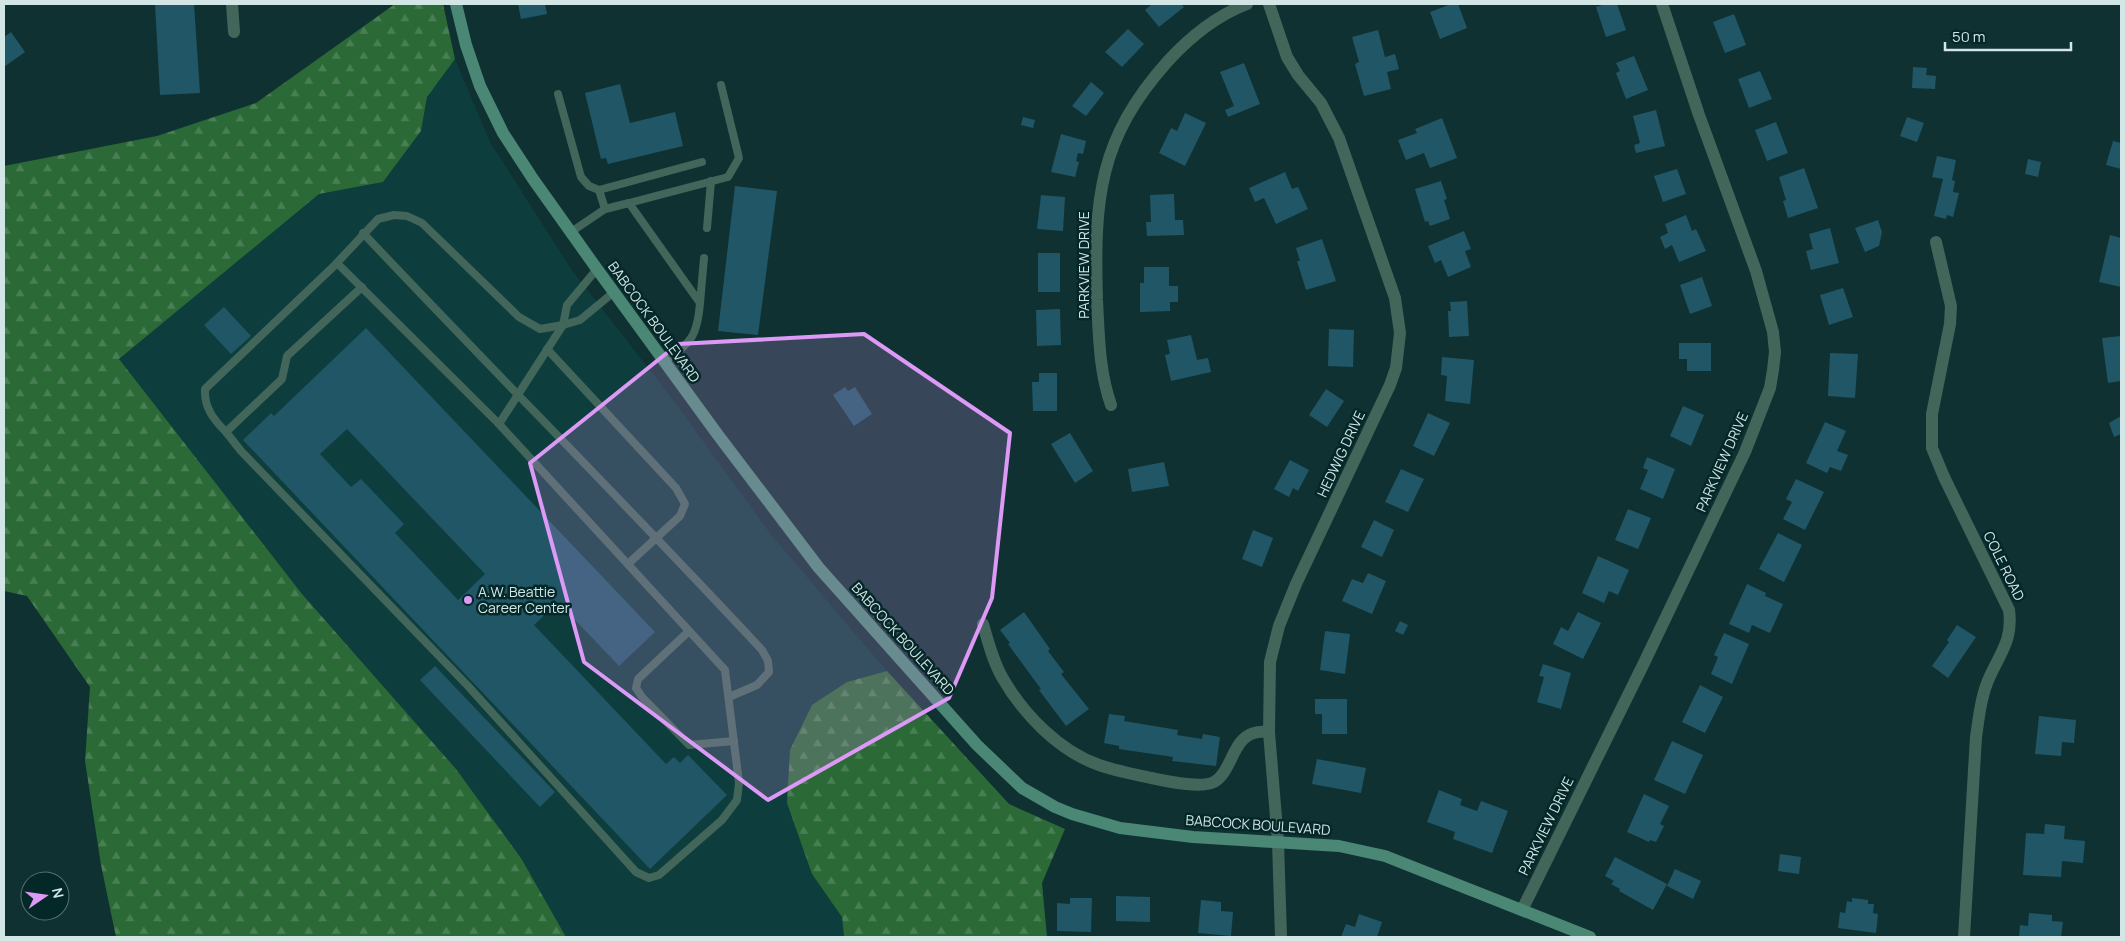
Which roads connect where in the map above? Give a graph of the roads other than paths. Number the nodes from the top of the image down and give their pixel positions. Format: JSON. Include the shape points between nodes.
{"nodes":[{"id":1,"x":232,"y":4,"type":"edge"},
{"id":2,"x":456,"y":4,"type":"edge"},
{"id":3,"x":1247,"y":4,"type":"edge"},
{"id":4,"x":1269,"y":4,"type":"edge"},
{"id":5,"x":1662,"y":4,"type":"edge"},
{"id":6,"x":234,"y":32,"type":"dead end"},
{"id":7,"x":721,"y":85,"type":"dead end"},
{"id":8,"x":558,"y":94,"type":"dead end"},
{"id":9,"x":702,"y":162,"type":"dead end"},
{"id":10,"x":711,"y":181,"type":"junction"},
{"id":11,"x":599,"y":190,"type":"junction"},
{"id":12,"x":629,"y":203,"type":"junction"},
{"id":13,"x":605,"y":209,"type":"junction"},
{"id":14,"x":707,"y":228,"type":"dead end"},
{"id":15,"x":571,"y":232,"type":"junction"},
{"id":16,"x":363,"y":234,"type":"junction"},
{"id":17,"x":1936,"y":242,"type":"dead end"},
{"id":18,"x":704,"y":258,"type":"dead end"},
{"id":19,"x":337,"y":263,"type":"junction"},
{"id":20,"x":597,"y":269,"type":"junction"},
{"id":21,"x":362,"y":287,"type":"junction"},
{"id":22,"x":614,"y":292,"type":"junction"},
{"id":23,"x":700,"y":303,"type":"junction"},
{"id":24,"x":563,"y":325,"type":"junction"},
{"id":25,"x":547,"y":349,"type":"junction"},
{"id":26,"x":664,"y":362,"type":"junction"},
{"id":27,"x":517,"y":396,"type":"junction"},
{"id":28,"x":1111,"y":405,"type":"dead end"},
{"id":29,"x":499,"y":424,"type":"junction"},
{"id":30,"x":226,"y":432,"type":"junction"},
{"id":31,"x":658,"y":538,"type":"junction"},
{"id":32,"x":628,"y":564,"type":"junction"},
{"id":33,"x":983,"y":624,"type":"dead end"},
{"id":34,"x":689,"y":631,"type":"junction"},
{"id":35,"x":729,"y":697,"type":"junction"},
{"id":36,"x":1269,"y":732,"type":"junction"},
{"id":37,"x":734,"y":742,"type":"junction"},
{"id":38,"x":1278,"y":842,"type":"junction"},
{"id":39,"x":1522,"y":910,"type":"junction"},
{"id":40,"x":1281,"y":937,"type":"edge"},
{"id":41,"x":1590,"y":937,"type":"edge"},
{"id":42,"x":1964,"y":937,"type":"edge"}],
"edges":[{"from":1,"to":6,"type":"street"},
{"from":2,"to":15,"type":"main road","name":"BABCOCK BOULEVARD","via":[[466,45],[491,109],[516,153]]},
{"from":3,"to":28,"type":"street","name":"PARKVIEW DRIVE","via":[[1230,10],[1204,28],[1157,74],[1126,118],[1107,161],[1098,214],[1096,272],[1101,367]]},
{"from":4,"to":36,"type":"street","name":"HEDWIG DRIVE","via":[[1286,57],[1321,103],[1339,138],[1395,298],[1400,333],[1396,368],[1390,385],[1279,626],[1270,662]]},
{"from":5,"to":39,"type":"street","name":"PARKVIEW DRIVE","via":[[1756,271],[1773,332],[1773,370],[1770,388],[1745,452]]},
{"from":7,"to":10,"type":"lane","via":[[739,158],[728,176]]},
{"from":8,"to":11,"type":"lane","via":[[581,177],[589,186]]},
{"from":9,"to":11,"type":"lane"},
{"from":10,"to":12,"type":"lane"},
{"from":10,"to":14,"type":"lane"},
{"from":11,"to":13,"type":"lane"},
{"from":12,"to":13,"type":"lane"},
{"from":12,"to":23,"type":"lane"},
{"from":13,"to":15,"type":"lane"},
{"from":15,"to":20,"type":"main road","name":"BABCOCK BOULEVARD"},
{"from":16,"to":19,"type":"lane"},
{"from":16,"to":24,"type":"lane","via":[[378,219],[407,216],[422,223],[519,317],[540,329]]},
{"from":16,"to":27,"type":"lane"},
{"from":17,"to":42,"type":"street","name":"COLE ROAD","via":[[1951,306],[1932,414],[1932,448],[2009,610],[2011,624],[2008,640],[1990,676],[1979,712]]},
{"from":18,"to":23,"type":"lane"},
{"from":19,"to":21,"type":"lane"},
{"from":19,"to":30,"type":"lane","via":[[205,389],[204,400],[213,419]]},
{"from":20,"to":22,"type":"main road","name":"BABCOCK BOULEVARD"},
{"from":20,"to":24,"type":"lane","via":[[567,305]]},
{"from":21,"to":29,"type":"lane"},
{"from":21,"to":30,"type":"lane","via":[[287,356],[282,379]]},
{"from":22,"to":24,"type":"lane","via":[[580,320]]},
{"from":22,"to":26,"type":"main road","name":"BABCOCK BOULEVARD"},
{"from":23,"to":26,"type":"lane","via":[[698,325],[689,343]]},
{"from":24,"to":25,"type":"lane"},
{"from":25,"to":27,"type":"lane"},
{"from":25,"to":31,"type":"lane","via":[[676,488],[686,504],[680,516]]},
{"from":26,"to":38,"type":"main road","name":"BABCOCK BOULEVARD","via":[[819,568],[977,745],[1022,788],[1055,807],[1102,824],[1193,837]]},
{"from":27,"to":29,"type":"lane"},
{"from":27,"to":31,"type":"lane"},
{"from":29,"to":32,"type":"lane"},
{"from":30,"to":37,"type":"lane","via":[[468,686],[636,872],[649,878],[660,875],[722,820],[737,800]]},
{"from":31,"to":32,"type":"lane"},
{"from":31,"to":35,"type":"lane","via":[[762,650],[768,661],[769,672],[757,685]]},
{"from":32,"to":34,"type":"lane"},
{"from":33,"to":36,"type":"street","via":[[1002,677],[1020,703],[1055,740],[1099,765],[1158,780],[1204,785],[1224,773],[1246,738],[1254,733]]},
{"from":34,"to":35,"type":"lane","via":[[725,670]]},
{"from":34,"to":37,"type":"lane","via":[[638,679],[636,688],[689,745]]},
{"from":35,"to":37,"type":"lane"},
{"from":36,"to":38,"type":"street","name":"HEDWIG DRIVE"},
{"from":38,"to":39,"type":"main road","name":"BABCOCK BOULEVARD","via":[[1339,846],[1385,856]]},
{"from":38,"to":40,"type":"street","name":"HEDWIG DRIVE"},
{"from":39,"to":41,"type":"main road","name":"BABCOCK BOULEVARD"}]}
